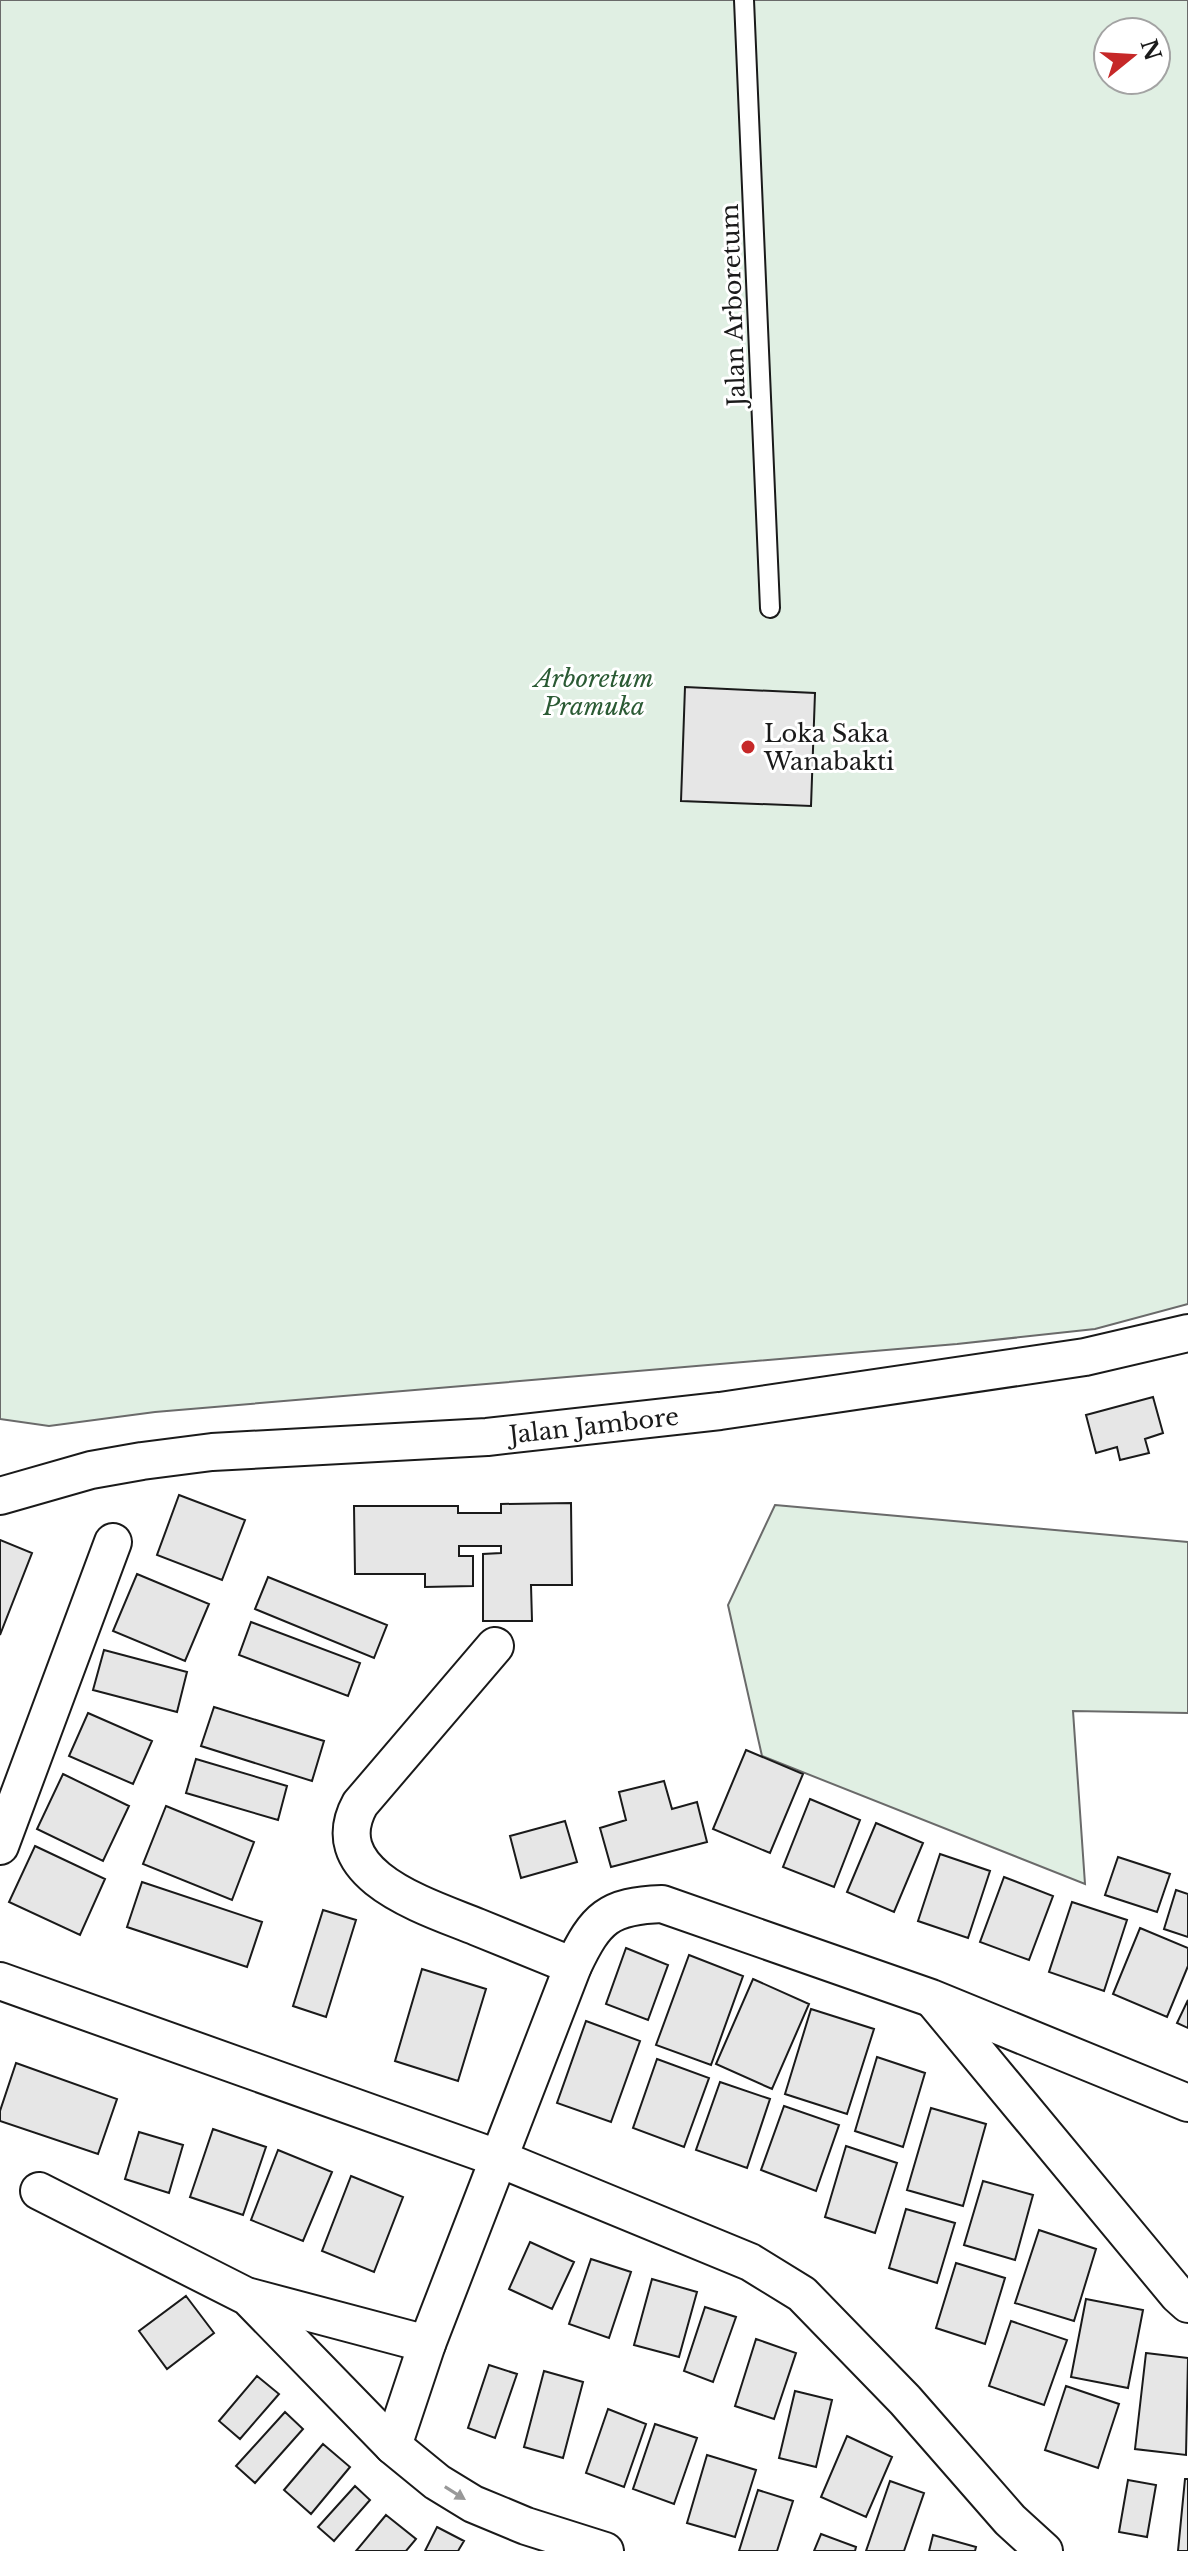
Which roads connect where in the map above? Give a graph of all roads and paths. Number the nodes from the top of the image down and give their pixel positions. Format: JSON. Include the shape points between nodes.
{"nodes":[{"id":1,"x":744,"y":0,"type":"edge"},
{"id":2,"x":770,"y":608,"type":"dead end"},
{"id":3,"x":1188,"y":1333,"type":"edge"},
{"id":4,"x":0,"y":1496,"type":"edge"},
{"id":5,"x":113,"y":1542,"type":"dead end"},
{"id":6,"x":495,"y":1646,"type":"dead end"},
{"id":7,"x":0,"y":1846,"type":"edge"},
{"id":8,"x":573,"y":1966,"type":"junction"},
{"id":9,"x":0,"y":1981,"type":"edge"},
{"id":10,"x":931,"y":1998,"type":"junction"},
{"id":11,"x":1188,"y":2103,"type":"edge"},
{"id":12,"x":500,"y":2159,"type":"junction"},
{"id":13,"x":39,"y":2191,"type":"dead end"},
{"id":14,"x":248,"y":2297,"type":"junction"},
{"id":15,"x":1188,"y":2304,"type":"edge"},
{"id":16,"x":427,"y":2344,"type":"junction"},
{"id":17,"x":393,"y":2446,"type":"junction"},
{"id":18,"x":605,"y":2551,"type":"edge"},
{"id":19,"x":1044,"y":2551,"type":"edge"}],
"edges":[{"from":1,"to":2,"type":"lane","name":"Jalan Arboretum"},
{"from":3,"to":4,"type":"street","name":"Jalan Jambore","via":[[1085,1357],[720,1411],[487,1437],[212,1452],[142,1461]]},
{"from":5,"to":7,"type":"street"},
{"from":6,"to":8,"type":"street","via":[[360,1804],[352,1840],[362,1864],[387,1887]]},
{"from":8,"to":10,"type":"street","via":[[589,1934],[606,1917],[619,1909],[662,1904]]},
{"from":8,"to":12,"type":"street"},
{"from":9,"to":12,"type":"street"},
{"from":10,"to":11,"type":"street"},
{"from":10,"to":15,"type":"street"},
{"from":12,"to":16,"type":"street"},
{"from":12,"to":19,"type":"street","via":[[750,2262],[802,2294]]},
{"from":13,"to":14,"type":"street"},
{"from":14,"to":16,"type":"street"},
{"from":14,"to":17,"type":"street"},
{"from":16,"to":17,"type":"street"},
{"from":17,"to":18,"type":"street","one_way":true,"via":[[473,2504]]}]}
